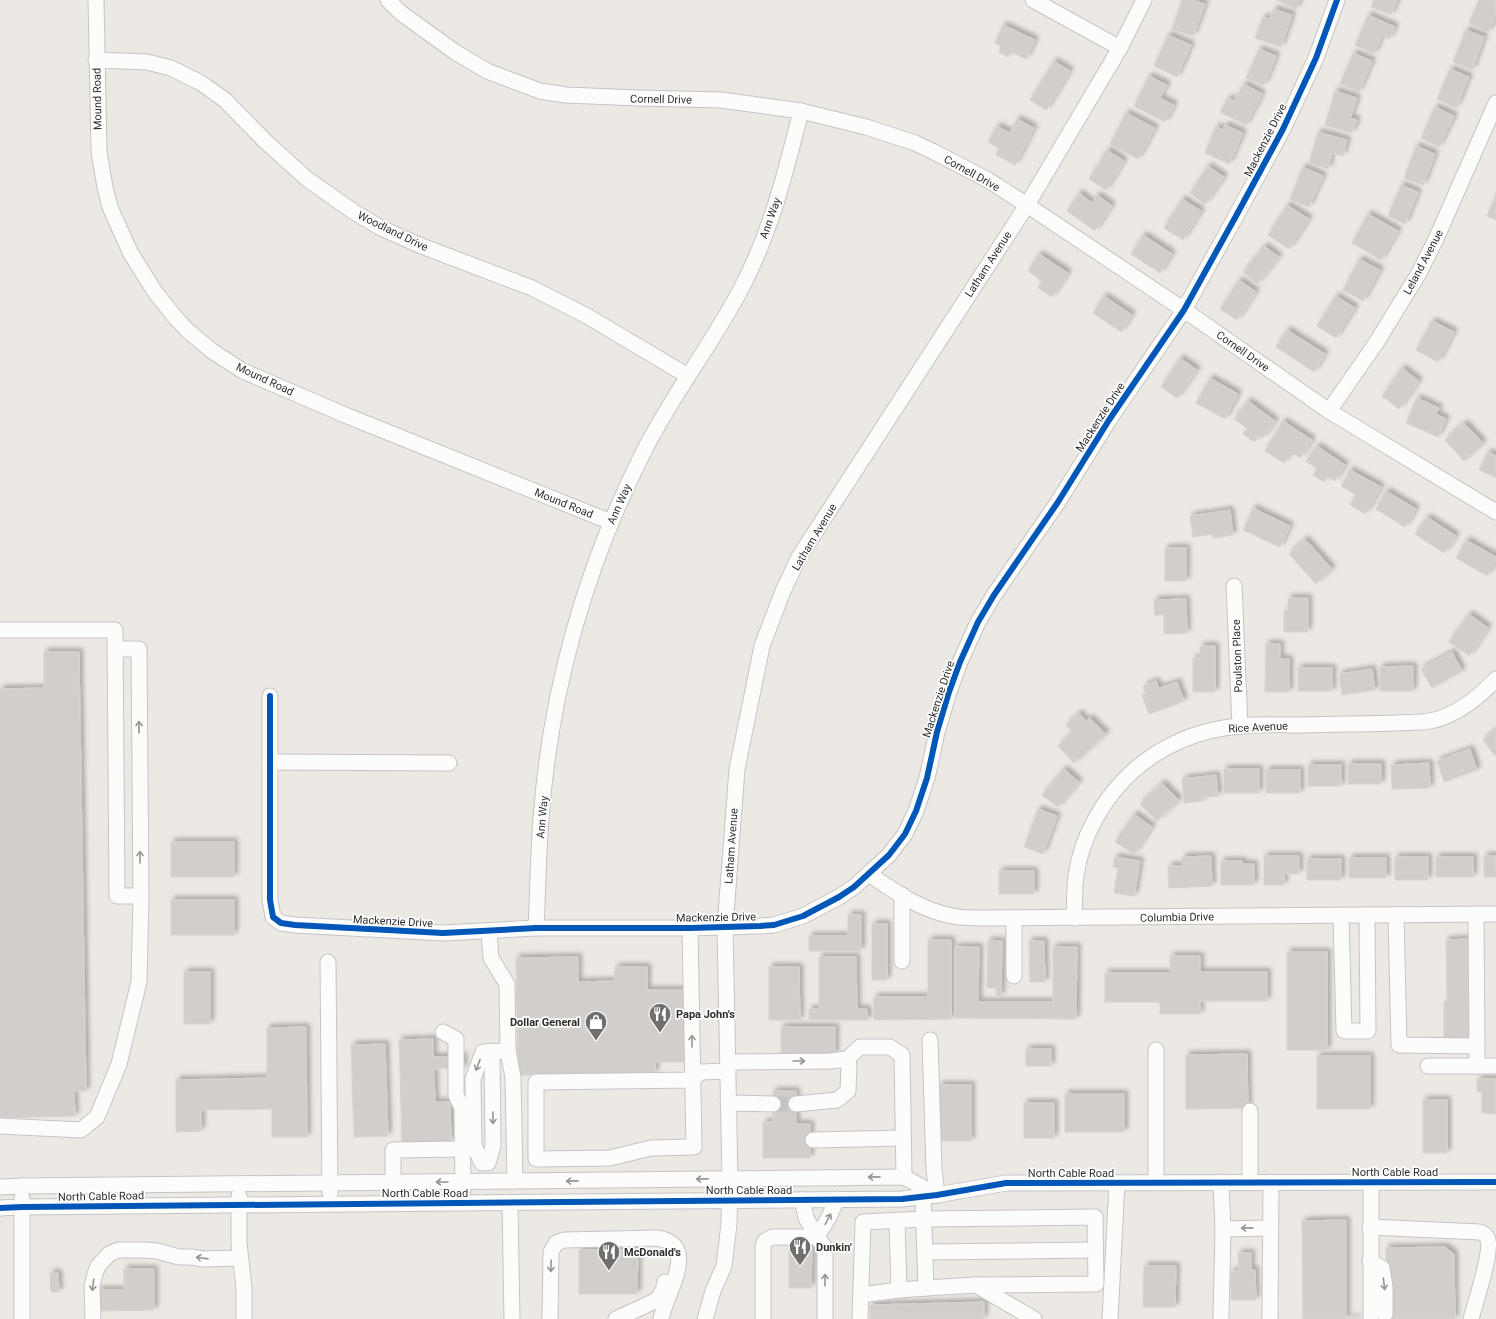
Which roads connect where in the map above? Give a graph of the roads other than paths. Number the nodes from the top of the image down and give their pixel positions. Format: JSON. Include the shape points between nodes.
{"nodes":[{"id":1,"x":96,"y":0,"type":"edge"},
{"id":2,"x":388,"y":0,"type":"edge"},
{"id":3,"x":1033,"y":0,"type":"edge"},
{"id":4,"x":1144,"y":0,"type":"edge"},
{"id":5,"x":1337,"y":0,"type":"edge"},
{"id":6,"x":1120,"y":48,"type":"junction"},
{"id":7,"x":96,"y":60,"type":"junction"},
{"id":8,"x":1496,"y":103,"type":"edge"},
{"id":9,"x":801,"y":111,"type":"junction"},
{"id":10,"x":1027,"y":205,"type":"junction"},
{"id":11,"x":1184,"y":310,"type":"junction"},
{"id":12,"x":688,"y":376,"type":"junction"},
{"id":13,"x":1329,"y":410,"type":"junction"},
{"id":14,"x":1496,"y":512,"type":"edge"},
{"id":15,"x":611,"y":522,"type":"junction"},
{"id":16,"x":1234,"y":586,"type":"dead end"},
{"id":17,"x":0,"y":630,"type":"edge"},
{"id":18,"x":115,"y":649,"type":"junction"},
{"id":19,"x":1496,"y":679,"type":"edge"},
{"id":20,"x":270,"y":696,"type":"dead end"},
{"id":21,"x":1240,"y":726,"type":"junction"},
{"id":22,"x":270,"y":762,"type":"junction"},
{"id":23,"x":449,"y":763,"type":"dead end"},
{"id":24,"x":870,"y":874,"type":"junction"},
{"id":25,"x":902,"y":895,"type":"junction"},
{"id":26,"x":141,"y":896,"type":"junction"},
{"id":27,"x":1476,"y":914,"type":"junction"},
{"id":28,"x":1496,"y":914,"type":"edge"},
{"id":29,"x":1367,"y":915,"type":"junction"},
{"id":30,"x":1396,"y":915,"type":"junction"},
{"id":31,"x":1341,"y":916,"type":"junction"},
{"id":32,"x":1014,"y":918,"type":"junction"},
{"id":33,"x":1074,"y":918,"type":"junction"},
{"id":34,"x":725,"y":927,"type":"junction"},
{"id":35,"x":536,"y":928,"type":"junction"},
{"id":36,"x":690,"y":928,"type":"junction"},
{"id":37,"x":489,"y":932,"type":"junction"},
{"id":38,"x":902,"y":961,"type":"dead end"},
{"id":39,"x":328,"y":962,"type":"dead end"},
{"id":40,"x":1014,"y":976,"type":"dead end"},
{"id":41,"x":443,"y":1032,"type":"dead end"},
{"id":42,"x":930,"y":1040,"type":"dead end"},
{"id":43,"x":1477,"y":1046,"type":"junction"},
{"id":44,"x":1156,"y":1050,"type":"dead end"},
{"id":45,"x":508,"y":1051,"type":"junction"},
{"id":46,"x":848,"y":1059,"type":"junction"},
{"id":47,"x":728,"y":1066,"type":"junction"},
{"id":48,"x":1428,"y":1066,"type":"dead end"},
{"id":49,"x":1477,"y":1066,"type":"junction"},
{"id":50,"x":1496,"y":1066,"type":"edge"},
{"id":51,"x":692,"y":1080,"type":"junction"},
{"id":52,"x":728,"y":1103,"type":"junction"},
{"id":53,"x":773,"y":1104,"type":"tunnel mouth"},
{"id":54,"x":796,"y":1104,"type":"tunnel mouth"},
{"id":55,"x":1250,"y":1111,"type":"dead end"},
{"id":56,"x":0,"y":1126,"type":"edge"},
{"id":57,"x":903,"y":1138,"type":"junction"},
{"id":58,"x":814,"y":1140,"type":"dead end"},
{"id":59,"x":462,"y":1149,"type":"junction"},
{"id":60,"x":610,"y":1158,"type":"junction"},
{"id":61,"x":485,"y":1163,"type":"junction"},
{"id":62,"x":515,"y":1163,"type":"junction"},
{"id":63,"x":904,"y":1177,"type":"junction"},
{"id":64,"x":730,"y":1179,"type":"junction"},
{"id":65,"x":610,"y":1180,"type":"junction"},
{"id":66,"x":482,"y":1181,"type":"junction"},
{"id":67,"x":515,"y":1181,"type":"junction"},
{"id":68,"x":393,"y":1182,"type":"junction"},
{"id":69,"x":462,"y":1182,"type":"junction"},
{"id":70,"x":1117,"y":1182,"type":"junction"},
{"id":71,"x":1156,"y":1182,"type":"junction"},
{"id":72,"x":1221,"y":1182,"type":"junction"},
{"id":73,"x":1250,"y":1182,"type":"junction"},
{"id":74,"x":1271,"y":1182,"type":"junction"},
{"id":75,"x":1371,"y":1182,"type":"junction"},
{"id":76,"x":1496,"y":1182,"type":"edge"},
{"id":77,"x":239,"y":1183,"type":"junction"},
{"id":78,"x":330,"y":1183,"type":"junction"},
{"id":79,"x":22,"y":1186,"type":"junction"},
{"id":80,"x":0,"y":1187,"type":"edge"},
{"id":81,"x":930,"y":1195,"type":"junction"},
{"id":82,"x":837,"y":1199,"type":"junction"},
{"id":83,"x":729,"y":1200,"type":"junction"},
{"id":84,"x":802,"y":1200,"type":"junction"},
{"id":85,"x":463,"y":1203,"type":"junction"},
{"id":86,"x":483,"y":1203,"type":"junction"},
{"id":87,"x":510,"y":1203,"type":"junction"},
{"id":88,"x":330,"y":1204,"type":"junction"},
{"id":89,"x":393,"y":1204,"type":"junction"},
{"id":90,"x":239,"y":1205,"type":"junction"},
{"id":91,"x":22,"y":1207,"type":"junction"},
{"id":92,"x":0,"y":1208,"type":"edge"},
{"id":93,"x":924,"y":1219,"type":"junction"},
{"id":94,"x":897,"y":1221,"type":"junction"},
{"id":95,"x":1370,"y":1227,"type":"junction"},
{"id":96,"x":1271,"y":1228,"type":"junction"},
{"id":97,"x":1223,"y":1229,"type":"junction"},
{"id":98,"x":816,"y":1237,"type":"junction"},
{"id":99,"x":554,"y":1247,"type":"junction"},
{"id":100,"x":1095,"y":1250,"type":"junction"},
{"id":101,"x":1271,"y":1251,"type":"junction"},
{"id":102,"x":925,"y":1252,"type":"junction"},
{"id":103,"x":240,"y":1258,"type":"junction"},
{"id":104,"x":1370,"y":1260,"type":"junction"},
{"id":105,"x":976,"y":1286,"type":"junction"},
{"id":106,"x":926,"y":1288,"type":"junction"},
{"id":107,"x":899,"y":1290,"type":"junction"},
{"id":108,"x":861,"y":1295,"type":"junction"},
{"id":109,"x":1385,"y":1314,"type":"dead end"},
{"id":110,"x":22,"y":1319,"type":"edge"},
{"id":111,"x":93,"y":1319,"type":"edge"},
{"id":112,"x":244,"y":1319,"type":"edge"},
{"id":113,"x":512,"y":1319,"type":"edge"},
{"id":114,"x":550,"y":1319,"type":"edge"},
{"id":115,"x":616,"y":1319,"type":"edge"},
{"id":116,"x":660,"y":1319,"type":"edge"},
{"id":117,"x":705,"y":1319,"type":"edge"},
{"id":118,"x":763,"y":1319,"type":"edge"},
{"id":119,"x":825,"y":1319,"type":"edge"},
{"id":120,"x":860,"y":1319,"type":"edge"},
{"id":121,"x":1034,"y":1319,"type":"edge"},
{"id":122,"x":1110,"y":1319,"type":"edge"},
{"id":123,"x":1221,"y":1319,"type":"edge"},
{"id":124,"x":1261,"y":1319,"type":"edge"},
{"id":125,"x":1270,"y":1319,"type":"edge"},
{"id":126,"x":1371,"y":1319,"type":"edge"},
{"id":127,"x":1471,"y":1319,"type":"edge"}],
"edges":[{"from":1,"to":7,"type":"street","name":"Mound Road"},
{"from":2,"to":9,"type":"street","name":"Cornell Drive","via":[[401,12],[487,71],[540,91],[566,95],[721,100]]},
{"from":3,"to":6,"type":"street"},
{"from":4,"to":6,"type":"street","name":"Latham Avenue"},
{"from":5,"to":11,"type":"street","name":"Mackenzie Drive","via":[[1316,58],[1282,129]]},
{"from":6,"to":10,"type":"street","name":"Latham Avenue"},
{"from":7,"to":12,"type":"street","name":"Woodland Drive","via":[[147,62],[171,68],[201,83],[226,100],[306,179],[354,212],[418,245],[532,288],[587,316]]},
{"from":7,"to":15,"type":"street","name":"Mound Road","via":[[99,152],[110,207],[126,245],[142,272],[187,330],[212,351],[244,371],[345,415]]},
{"from":8,"to":13,"type":"street","name":"Leland Avenue","via":[[1419,273],[1376,343]]},
{"from":9,"to":10,"type":"street","name":"Cornell Drive","via":[[866,127],[915,143],[964,167]]},
{"from":9,"to":12,"type":"street","name":"Ann Way","via":[[786,172],[756,256],[743,285]]},
{"from":10,"to":11,"type":"street","name":"Cornell Drive"},
{"from":10,"to":34,"type":"street","name":"Latham Avenue","via":[[799,557],[783,591],[762,646],[737,769]]},
{"from":11,"to":13,"type":"street","name":"Cornell Drive"},
{"from":11,"to":24,"type":"street","name":"Mackenzie Drive","via":[[978,622],[949,692],[916,811],[905,834]]},
{"from":12,"to":15,"type":"street","name":"Ann Way","via":[[644,449]]},
{"from":13,"to":14,"type":"street","name":"Cornell Drive"},
{"from":15,"to":35,"type":"street","name":"Ann Way","via":[[584,596],[561,680],[541,818]]},
{"from":16,"to":21,"type":"street","name":"Poulston Place"},
{"from":17,"to":18,"type":"street","via":[[115,630]]},
{"from":26,"to":18,"type":"street","one_way":true,"via":[[138,649]]},
{"from":18,"to":26,"type":"street","via":[[117,896]]},
{"from":19,"to":21,"type":"street","name":"Rice Avenue","via":[[1486,690],[1460,709],[1431,721]]},
{"from":20,"to":22,"type":"street"},
{"from":21,"to":33,"type":"street","name":"Rice Avenue","via":[[1191,736],[1170,746],[1153,755],[1117,787],[1088,834],[1081,854],[1076,876]]},
{"from":22,"to":23,"type":"street"},
{"from":22,"to":37,"type":"street","name":"Mackenzie Drive","via":[[270,900],[273,916],[282,923],[443,933]]},
{"from":24,"to":25,"type":"street","name":"Columbia Drive"},
{"from":24,"to":34,"type":"street","name":"Mackenzie Drive","via":[[839,898],[803,916],[774,924]]},
{"from":25,"to":32,"type":"street","name":"Columbia Drive","via":[[920,906],[954,916]]},
{"from":25,"to":38,"type":"street"},
{"from":26,"to":56,"type":"street","via":[[139,982],[119,1064],[97,1117],[81,1130]]},
{"from":27,"to":28,"type":"street","name":"Columbia Drive"},
{"from":27,"to":30,"type":"street","name":"Columbia Drive"},
{"from":27,"to":43,"type":"street"},
{"from":29,"to":30,"type":"street","name":"Columbia Drive"},
{"from":29,"to":31,"type":"street","name":"Columbia Drive"},
{"from":29,"to":31,"type":"street","via":[[1368,1030],[1344,1031]]},
{"from":30,"to":43,"type":"street","via":[[1399,1045]]},
{"from":31,"to":33,"type":"street","name":"Columbia Drive"},
{"from":32,"to":33,"type":"street","name":"Columbia Drive"},
{"from":32,"to":40,"type":"street"},
{"from":34,"to":36,"type":"street","name":"Mackenzie Drive"},
{"from":34,"to":47,"type":"street","name":"Latham Avenue"},
{"from":35,"to":36,"type":"street","name":"Mackenzie Drive"},
{"from":35,"to":37,"type":"street","name":"Mackenzie Drive"},
{"from":51,"to":36,"type":"street","one_way":true},
{"from":37,"to":45,"type":"street","via":[[491,958],[507,984]]},
{"from":39,"to":78,"type":"street"},
{"from":41,"to":59,"type":"street","via":[[456,1039],[456,1095],[462,1108]]},
{"from":42,"to":81,"type":"street","via":[[934,1169]]},
{"from":43,"to":49,"type":"street"},
{"from":44,"to":71,"type":"street"},
{"from":45,"to":61,"type":"street","one_way":true,"via":[[483,1052],[473,1079],[474,1146]]},
{"from":45,"to":62,"type":"street","via":[[513,1077]]},
{"from":47,"to":46,"type":"street","one_way":true,"via":[[768,1061]]},
{"from":46,"to":54,"type":"street","via":[[848,1091],[837,1100]]},
{"from":46,"to":57,"type":"street","via":[[860,1048],[890,1047],[902,1055]]},
{"from":47,"to":51,"type":"street","via":[[701,1072]]},
{"from":47,"to":52,"type":"street","name":"Latham Avenue"},
{"from":48,"to":49,"type":"street"},
{"from":49,"to":50,"type":"street"},
{"from":51,"to":60,"type":"street","via":[[694,1146],[651,1148]]},
{"from":51,"to":60,"type":"street","via":[[536,1082],[536,1159]]},
{"from":52,"to":53,"type":"street"},
{"from":52,"to":64,"type":"street","name":"Latham Avenue"},
{"from":55,"to":73,"type":"street"},
{"from":57,"to":58,"type":"street"},
{"from":57,"to":63,"type":"street"},
{"from":59,"to":68,"type":"street","via":[[393,1150]]},
{"from":59,"to":69,"type":"street"},
{"from":60,"to":65,"type":"street"},
{"from":61,"to":62,"type":"street"},
{"from":61,"to":66,"type":"street"},
{"from":62,"to":67,"type":"street"},
{"from":63,"to":64,"type":"street","name":"North Cable Road","one_way":true},
{"from":63,"to":81,"type":"street","name":"North Cable Road"},
{"from":64,"to":65,"type":"street","name":"North Cable Road","one_way":true},
{"from":64,"to":83,"type":"street","name":"Latham Avenue"},
{"from":65,"to":67,"type":"street","name":"North Cable Road","one_way":true},
{"from":66,"to":67,"type":"street","name":"North Cable Road"},
{"from":66,"to":69,"type":"street","name":"North Cable Road"},
{"from":66,"to":86,"type":"street"},
{"from":69,"to":68,"type":"street","name":"North Cable Road","one_way":true},
{"from":68,"to":78,"type":"street","name":"North Cable Road"},
{"from":68,"to":89,"type":"street"},
{"from":69,"to":85,"type":"street"},
{"from":70,"to":71,"type":"street","name":"North Cable Road"},
{"from":70,"to":81,"type":"street","name":"North Cable Road","via":[[1006,1183]]},
{"from":70,"to":122,"type":"street"},
{"from":71,"to":72,"type":"street","name":"North Cable Road"},
{"from":72,"to":73,"type":"street","name":"North Cable Road"},
{"from":72,"to":97,"type":"street"},
{"from":73,"to":74,"type":"street","name":"North Cable Road"},
{"from":74,"to":75,"type":"street","name":"North Cable Road"},
{"from":74,"to":96,"type":"street"},
{"from":75,"to":76,"type":"street","name":"North Cable Road"},
{"from":75,"to":95,"type":"street"},
{"from":77,"to":78,"type":"street","name":"North Cable Road"},
{"from":77,"to":79,"type":"street","name":"North Cable Road"},
{"from":77,"to":90,"type":"street"},
{"from":78,"to":88,"type":"street"},
{"from":79,"to":80,"type":"street","name":"North Cable Road"},
{"from":79,"to":91,"type":"street"},
{"from":81,"to":82,"type":"street","name":"North Cable Road"},
{"from":81,"to":93,"type":"street"},
{"from":82,"to":84,"type":"street","name":"North Cable Road"},
{"from":98,"to":82,"type":"street","one_way":true},
{"from":83,"to":84,"type":"street","name":"North Cable Road"},
{"from":83,"to":87,"type":"street","name":"North Cable Road"},
{"from":83,"to":117,"type":"street","name":"Latham Avenue","via":[[724,1266]]},
{"from":84,"to":98,"type":"street","via":[[806,1218]]},
{"from":85,"to":86,"type":"street","name":"North Cable Road"},
{"from":85,"to":89,"type":"street","name":"North Cable Road"},
{"from":86,"to":87,"type":"street","name":"North Cable Road"},
{"from":87,"to":113,"type":"street"},
{"from":88,"to":89,"type":"street","name":"North Cable Road"},
{"from":88,"to":90,"type":"street","name":"North Cable Road"},
{"from":90,"to":91,"type":"street","name":"North Cable Road"},
{"from":90,"to":103,"type":"street"},
{"from":91,"to":92,"type":"street","name":"North Cable Road"},
{"from":91,"to":110,"type":"street"},
{"from":93,"to":94,"type":"street"},
{"from":93,"to":100,"type":"street","via":[[1095,1217]]},
{"from":93,"to":102,"type":"street"},
{"from":94,"to":107,"type":"street"},
{"from":94,"to":108,"type":"street","via":[[863,1222]]},
{"from":95,"to":104,"type":"street"},
{"from":95,"to":127,"type":"street","via":[[1480,1232],[1487,1236],[1489,1242],[1484,1276]]},
{"from":96,"to":97,"type":"street","one_way":true},
{"from":96,"to":101,"type":"street"},
{"from":97,"to":123,"type":"street"},
{"from":98,"to":118,"type":"street","via":[[772,1237],[763,1246]]},
{"from":119,"to":98,"type":"street","one_way":true,"via":[[825,1248]]},
{"from":99,"to":114,"type":"street","one_way":true,"via":[[551,1252]]},
{"from":99,"to":115,"type":"street","via":[[655,1246],[663,1249],[668,1255],[670,1265],[663,1290],[656,1300]]},
{"from":99,"to":116,"type":"street","via":[[556,1243],[564,1240],[666,1240],[675,1247],[679,1260],[672,1290]]},
{"from":100,"to":102,"type":"street"},
{"from":100,"to":105,"type":"street","via":[[1096,1284]]},
{"from":101,"to":124,"type":"street","via":[[1262,1263]]},
{"from":101,"to":125,"type":"street"},
{"from":102,"to":106,"type":"street"},
{"from":103,"to":111,"type":"street","one_way":true,"via":[[203,1259],[179,1257],[157,1251],[118,1250],[109,1254],[98,1266],[95,1274],[92,1286]]},
{"from":103,"to":112,"type":"street","via":[[244,1288]]},
{"from":104,"to":109,"type":"street","one_way":true,"via":[[1382,1268]]},
{"from":104,"to":126,"type":"street"},
{"from":105,"to":106,"type":"street"},
{"from":105,"to":121,"type":"street"},
{"from":106,"to":107,"type":"street"},
{"from":107,"to":108,"type":"street"},
{"from":108,"to":120,"type":"street"}]}
